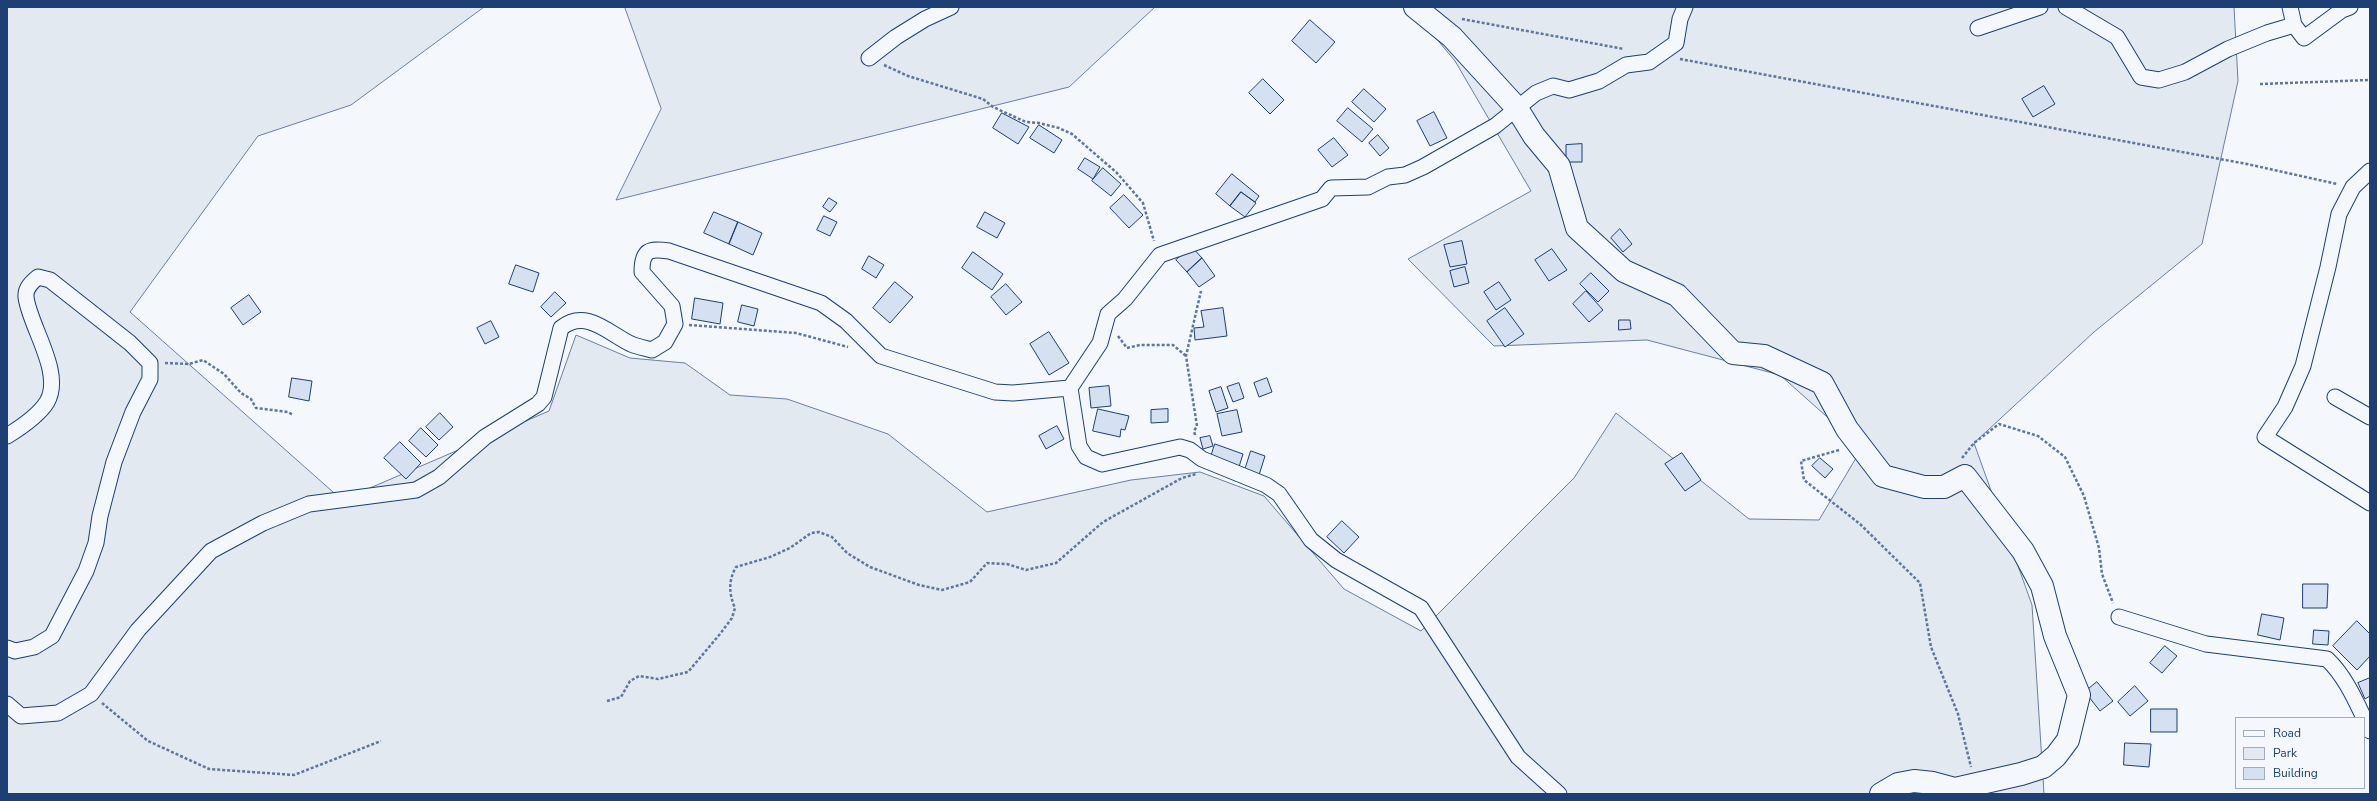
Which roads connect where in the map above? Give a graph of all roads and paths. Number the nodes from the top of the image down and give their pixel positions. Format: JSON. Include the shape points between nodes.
{"nodes":[{"id":1,"x":951,"y":7,"type":"edge"},
{"id":2,"x":1415,"y":7,"type":"edge"},
{"id":3,"x":1684,"y":7,"type":"edge"},
{"id":4,"x":2040,"y":7,"type":"edge"},
{"id":5,"x":2066,"y":7,"type":"edge"},
{"id":6,"x":2290,"y":7,"type":"edge"},
{"id":7,"x":2350,"y":7,"type":"edge"},
{"id":8,"x":1461,"y":19,"type":"dead end"},
{"id":9,"x":2294,"y":25,"type":"junction"},
{"id":10,"x":1978,"y":28,"type":"dead end"},
{"id":11,"x":1626,"y":49,"type":"dead end"},
{"id":12,"x":869,"y":58,"type":"joint"},
{"id":13,"x":1673,"y":58,"type":"dead end"},
{"id":14,"x":2370,"y":80,"type":"edge"},
{"id":15,"x":2260,"y":84,"type":"dead end"},
{"id":16,"x":1516,"y":107,"type":"junction"},
{"id":17,"x":2370,"y":171,"type":"edge"},
{"id":18,"x":2354,"y":186,"type":"junction"},
{"id":19,"x":1160,"y":254,"type":"junction"},
{"id":20,"x":1201,"y":291,"type":"dead end"},
{"id":21,"x":1108,"y":314,"type":"junction"},
{"id":22,"x":675,"y":324,"type":"junction"},
{"id":23,"x":851,"y":348,"type":"dead end"},
{"id":24,"x":1186,"y":356,"type":"junction"},
{"id":25,"x":150,"y":363,"type":"junction"},
{"id":26,"x":1070,"y":388,"type":"junction"},
{"id":27,"x":2335,"y":397,"type":"dead end"},
{"id":28,"x":293,"y":415,"type":"dead end"},
{"id":29,"x":2370,"y":417,"type":"edge"},
{"id":30,"x":7,"y":436,"type":"edge"},
{"id":31,"x":1862,"y":448,"type":"junction"},
{"id":32,"x":1202,"y":459,"type":"junction"},
{"id":33,"x":1964,"y":476,"type":"junction"},
{"id":34,"x":2370,"y":502,"type":"edge"},
{"id":35,"x":2119,"y":617,"type":"joint"},
{"id":36,"x":7,"y":648,"type":"edge"},
{"id":37,"x":91,"y":694,"type":"junction"},
{"id":38,"x":607,"y":701,"type":"dead end"},
{"id":39,"x":7,"y":704,"type":"edge"},
{"id":40,"x":14,"y":717,"type":"edge"},
{"id":41,"x":2364,"y":717,"type":"edge"},
{"id":42,"x":2365,"y":720,"type":"edge"},
{"id":43,"x":2370,"y":731,"type":"edge"},
{"id":44,"x":381,"y":741,"type":"dead end"},
{"id":45,"x":1975,"y":784,"type":"junction"},
{"id":46,"x":1559,"y":794,"type":"edge"},
{"id":47,"x":1881,"y":794,"type":"edge"}],
"edges":[{"from":1,"to":12,"type":"street","via":[[896,37]]},
{"from":2,"to":16,"type":"street","via":[[1452,37]]},
{"from":3,"to":16,"type":"street","via":[[1676,43],[1649,62],[1626,64],[1599,80],[1569,90],[1553,86],[1536,93],[1530,100]]},
{"from":4,"to":10,"type":"street"},
{"from":5,"to":9,"type":"street","via":[[2117,37],[2141,77],[2160,80],[2185,72],[2228,49]]},
{"from":6,"to":9,"type":"street"},
{"from":7,"to":9,"type":"street","via":[[2304,38]]},
{"from":8,"to":11,"type":"path"},
{"from":12,"to":19,"type":"path","via":[[908,76],[983,99],[993,107],[1026,122],[1060,128],[1072,134],[1116,173],[1143,203],[1150,234]]},
{"from":13,"to":18,"type":"path"},
{"from":14,"to":15,"type":"path"},
{"from":16,"to":19,"type":"street","via":[[1496,126],[1405,175],[1388,177],[1368,187],[1331,188],[1322,199]]},
{"from":16,"to":31,"type":"street","via":[[1534,136],[1559,166],[1577,228],[1624,271],[1677,295],[1733,353],[1764,356],[1822,383],[1846,430]]},
{"from":17,"to":18,"type":"street"},
{"from":18,"to":34,"type":"street","via":[[2339,214],[2303,366],[2285,407],[2264,436]]},
{"from":19,"to":21,"type":"street","via":[[1126,299]]},
{"from":20,"to":24,"type":"path"},
{"from":21,"to":24,"type":"path","via":[[1122,344],[1127,348],[1140,344],[1173,345]]},
{"from":21,"to":26,"type":"street","via":[[1100,343]]},
{"from":22,"to":23,"type":"path","via":[[796,333]]},
{"from":22,"to":26,"type":"street","via":[[672,306],[642,272],[644,257],[648,251],[654,249],[669,251],[821,303],[846,321],[881,356],[995,392]]},
{"from":22,"to":37,"type":"street","via":[[665,342],[652,350],[631,344],[606,327],[570,321],[561,328],[546,390],[538,404],[485,437],[439,477],[416,490],[309,504],[263,523],[211,551],[138,630]]},
{"from":24,"to":32,"type":"path","via":[[1197,426],[1194,431]]},
{"from":25,"to":28,"type":"path","via":[[189,364],[203,360],[224,374],[241,393],[251,399],[256,408],[288,412]]},
{"from":25,"to":30,"type":"street","via":[[130,343],[50,280],[38,277],[30,284],[26,296],[48,359],[51,388],[47,402]]},
{"from":25,"to":36,"type":"street","via":[[150,379],[133,412],[114,462],[96,543],[86,571],[52,636],[34,647],[15,651]]},
{"from":26,"to":32,"type":"street","via":[[1079,446],[1086,457],[1102,464],[1180,446]]},
{"from":27,"to":29,"type":"street"},
{"from":31,"to":33,"type":"street","via":[[1883,476],[1917,486],[1944,487]]},
{"from":31,"to":45,"type":"path","via":[[1835,450],[1801,461],[1804,480],[1860,524],[1920,583],[1931,647],[1958,714]]},
{"from":32,"to":38,"type":"path","via":[[1195,475],[1182,478],[1103,522],[1056,563],[1026,570],[1007,564],[987,563],[970,582],[942,590],[919,585],[870,567],[847,553],[832,537],[819,532],[811,533],[790,548],[736,567],[732,575],[730,596],[735,608],[732,618],[702,658],[688,672],[658,679],[639,676],[630,681],[622,697]]},
{"from":32,"to":46,"type":"street","via":[[1266,485],[1279,494],[1311,540],[1336,560],[1421,608],[1518,757]]},
{"from":33,"to":35,"type":"path","via":[[1962,457],[1974,443],[1999,424],[2038,436],[2065,457],[2084,496],[2099,548],[2102,574]]},
{"from":33,"to":45,"type":"street","via":[[2023,551],[2042,586],[2055,636],[2079,695],[2068,740],[2056,756],[2043,767]]},
{"from":35,"to":41,"type":"street","via":[[2206,644],[2327,659],[2336,667],[2347,684]]},
{"from":37,"to":40,"type":"street","via":[[58,712]]},
{"from":37,"to":44,"type":"path","via":[[148,741],[209,769],[294,775]]},
{"from":39,"to":40,"type":"street"},
{"from":42,"to":43,"type":"street"},
{"from":45,"to":47,"type":"street","via":[[1955,789],[1914,781],[1898,784]]}]}
